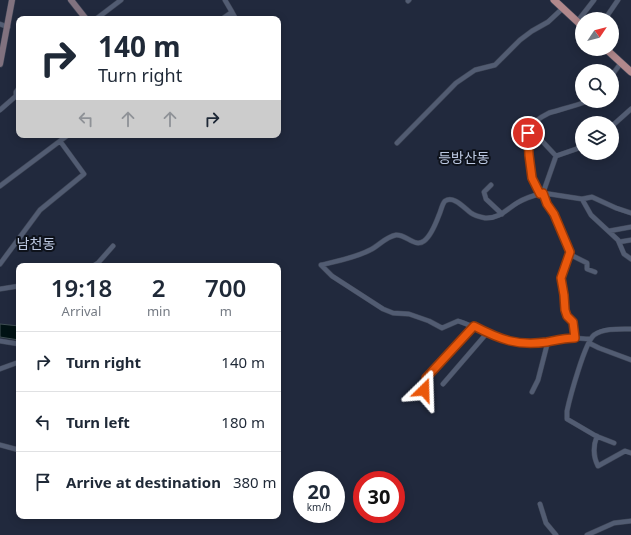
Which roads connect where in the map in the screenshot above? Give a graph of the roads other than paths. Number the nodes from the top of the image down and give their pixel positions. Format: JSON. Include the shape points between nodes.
{"nodes":[{"id":1,"x":12,"y":0,"type":"edge"},
{"id":2,"x":71,"y":0,"type":"edge"},
{"id":3,"x":121,"y":0,"type":"edge"},
{"id":4,"x":225,"y":0,"type":"edge"},
{"id":5,"x":554,"y":0,"type":"edge"},
{"id":6,"x":588,"y":0,"type":"edge"},
{"id":7,"x":594,"y":0,"type":"edge"},
{"id":8,"x":618,"y":0,"type":"edge"},
{"id":9,"x":589,"y":7,"type":"junction"},
{"id":10,"x":563,"y":8,"type":"junction"},
{"id":11,"x":232,"y":12,"type":"junction"},
{"id":12,"x":586,"y":12,"type":"edge"},
{"id":13,"x":609,"y":12,"type":"edge"},
{"id":14,"x":84,"y":16,"type":"edge"},
{"id":15,"x":100,"y":16,"type":"edge"},
{"id":16,"x":226,"y":16,"type":"edge"},
{"id":17,"x":234,"y":16,"type":"edge"},
{"id":18,"x":575,"y":19,"type":"edge"},
{"id":19,"x":0,"y":24,"type":"edge"},
{"id":20,"x":8,"y":27,"type":"junction"},
{"id":21,"x":614,"y":56,"type":"edge"},
{"id":22,"x":621,"y":63,"type":"junction"},
{"id":23,"x":0,"y":64,"type":"edge"},
{"id":24,"x":619,"y":66,"type":"edge"},
{"id":25,"x":631,"y":72,"type":"edge"},
{"id":26,"x":16,"y":96,"type":"edge"},
{"id":27,"x":575,"y":105,"type":"edge"},
{"id":28,"x":631,"y":109,"type":"edge"},
{"id":29,"x":0,"y":110,"type":"edge"},
{"id":30,"x":619,"y":120,"type":"edge"},
{"id":31,"x":530,"y":128,"type":"junction"},
{"id":32,"x":64,"y":138,"type":"edge"},
{"id":33,"x":60,"y":141,"type":"junction"},
{"id":34,"x":397,"y":143,"type":"dead end"},
{"id":35,"x":575,"y":149,"type":"edge"},
{"id":36,"x":556,"y":156,"type":"junction"},
{"id":37,"x":491,"y":185,"type":"dead end"},
{"id":38,"x":0,"y":186,"type":"edge"},
{"id":39,"x":542,"y":194,"type":"junction"},
{"id":40,"x":582,"y":199,"type":"junction"},
{"id":41,"x":631,"y":213,"type":"edge"},
{"id":42,"x":502,"y":214,"type":"junction"},
{"id":43,"x":631,"y":227,"type":"edge"},
{"id":44,"x":609,"y":231,"type":"junction"},
{"id":45,"x":631,"y":240,"type":"edge"},
{"id":46,"x":619,"y":242,"type":"junction"},
{"id":47,"x":113,"y":246,"type":"dead end"},
{"id":48,"x":569,"y":254,"type":"junction"},
{"id":49,"x":631,"y":258,"type":"edge"},
{"id":50,"x":97,"y":263,"type":"edge"},
{"id":51,"x":0,"y":264,"type":"edge"},
{"id":52,"x":596,"y":272,"type":"dead end"},
{"id":53,"x":16,"y":286,"type":"edge"},
{"id":54,"x":0,"y":289,"type":"edge"},
{"id":55,"x":474,"y":326,"type":"junction"},
{"id":56,"x":631,"y":329,"type":"edge"},
{"id":57,"x":487,"y":333,"type":"junction"},
{"id":58,"x":575,"y":338,"type":"junction"},
{"id":59,"x":0,"y":341,"type":"edge"},
{"id":60,"x":589,"y":341,"type":"junction"},
{"id":61,"x":548,"y":342,"type":"junction"},
{"id":62,"x":16,"y":344,"type":"edge"},
{"id":63,"x":631,"y":360,"type":"edge"},
{"id":64,"x":16,"y":363,"type":"edge"},
{"id":65,"x":0,"y":369,"type":"edge"},
{"id":66,"x":443,"y":384,"type":"dead end"},
{"id":67,"x":532,"y":392,"type":"dead end"},
{"id":68,"x":426,"y":400,"type":"dead end"},
{"id":69,"x":597,"y":436,"type":"junction"},
{"id":70,"x":614,"y":443,"type":"dead end"},
{"id":71,"x":0,"y":445,"type":"edge"},
{"id":72,"x":16,"y":449,"type":"edge"},
{"id":73,"x":631,"y":453,"type":"edge"},
{"id":74,"x":540,"y":504,"type":"dead end"},
{"id":75,"x":631,"y":521,"type":"edge"},
{"id":76,"x":556,"y":535,"type":"edge"},
{"id":77,"x":587,"y":535,"type":"edge"}],
"edges":[{"from":1,"to":20,"type":"main road"},
{"from":2,"to":14,"type":"main road"},
{"from":3,"to":15,"type":"street"},
{"from":4,"to":11,"type":"street"},
{"from":5,"to":10,"type":"main road"},
{"from":6,"to":9,"type":"street"},
{"from":7,"to":9,"type":"street"},
{"from":8,"to":13,"type":"street"},
{"from":9,"to":12,"type":"street"},
{"from":10,"to":18,"type":"main road"},
{"from":10,"to":34,"type":"street","via":[[548,22],[520,40],[495,65],[475,70],[456,83]]},
{"from":11,"to":16,"type":"street"},
{"from":11,"to":17,"type":"street"},
{"from":19,"to":20,"type":"street"},
{"from":20,"to":23,"type":"main road"},
{"from":21,"to":22,"type":"main road"},
{"from":22,"to":24,"type":"street"},
{"from":22,"to":25,"type":"main road"},
{"from":26,"to":29,"type":"street"},
{"from":27,"to":31,"type":"street","via":[[548,114]]},
{"from":28,"to":30,"type":"street"},
{"from":31,"to":36,"type":"street"},
{"from":31,"to":39,"type":"street","via":[[529,160],[532,178]]},
{"from":32,"to":33,"type":"street"},
{"from":33,"to":38,"type":"street"},
{"from":33,"to":51,"type":"street","via":[[84,174],[40,210]]},
{"from":35,"to":36,"type":"street"},
{"from":36,"to":39,"type":"street"},
{"from":37,"to":42,"type":"street","via":[[484,192],[485,197]]},
{"from":39,"to":40,"type":"street"},
{"from":39,"to":42,"type":"street","via":[[518,203]]},
{"from":39,"to":48,"type":"street","via":[[554,214]]},
{"from":40,"to":41,"type":"street","via":[[592,197]]},
{"from":40,"to":44,"type":"street","via":[[591,215]]},
{"from":42,"to":55,"type":"street","via":[[479,217],[459,203],[445,201],[437,221],[422,242],[418,243],[397,235],[387,238],[361,254],[321,264],[332,276],[388,311],[409,314],[442,328],[458,321]]},
{"from":43,"to":44,"type":"street"},
{"from":44,"to":46,"type":"street"},
{"from":45,"to":46,"type":"street"},
{"from":46,"to":49,"type":"street","via":[[624,254]]},
{"from":47,"to":50,"type":"street"},
{"from":48,"to":52,"type":"street"},
{"from":48,"to":58,"type":"street","via":[[561,278],[565,310],[573,322]]},
{"from":53,"to":54,"type":"street"},
{"from":55,"to":57,"type":"street"},
{"from":55,"to":68,"type":"street","via":[[426,378],[422,392]]},
{"from":56,"to":60,"type":"street","via":[[599,333]]},
{"from":57,"to":61,"type":"street","via":[[513,342]]},
{"from":57,"to":66,"type":"street"},
{"from":58,"to":60,"type":"street"},
{"from":58,"to":61,"type":"street"},
{"from":59,"to":62,"type":"street"},
{"from":60,"to":63,"type":"street","via":[[599,348]]},
{"from":60,"to":69,"type":"street","via":[[569,401],[566,419]]},
{"from":61,"to":67,"type":"street","via":[[538,380]]},
{"from":64,"to":65,"type":"street"},
{"from":69,"to":70,"type":"street"},
{"from":69,"to":73,"type":"street","via":[[593,448],[598,466],[623,452]]},
{"from":71,"to":72,"type":"street"},
{"from":74,"to":76,"type":"street","via":[[546,523]]},
{"from":75,"to":77,"type":"street","via":[[614,523]]}]}
